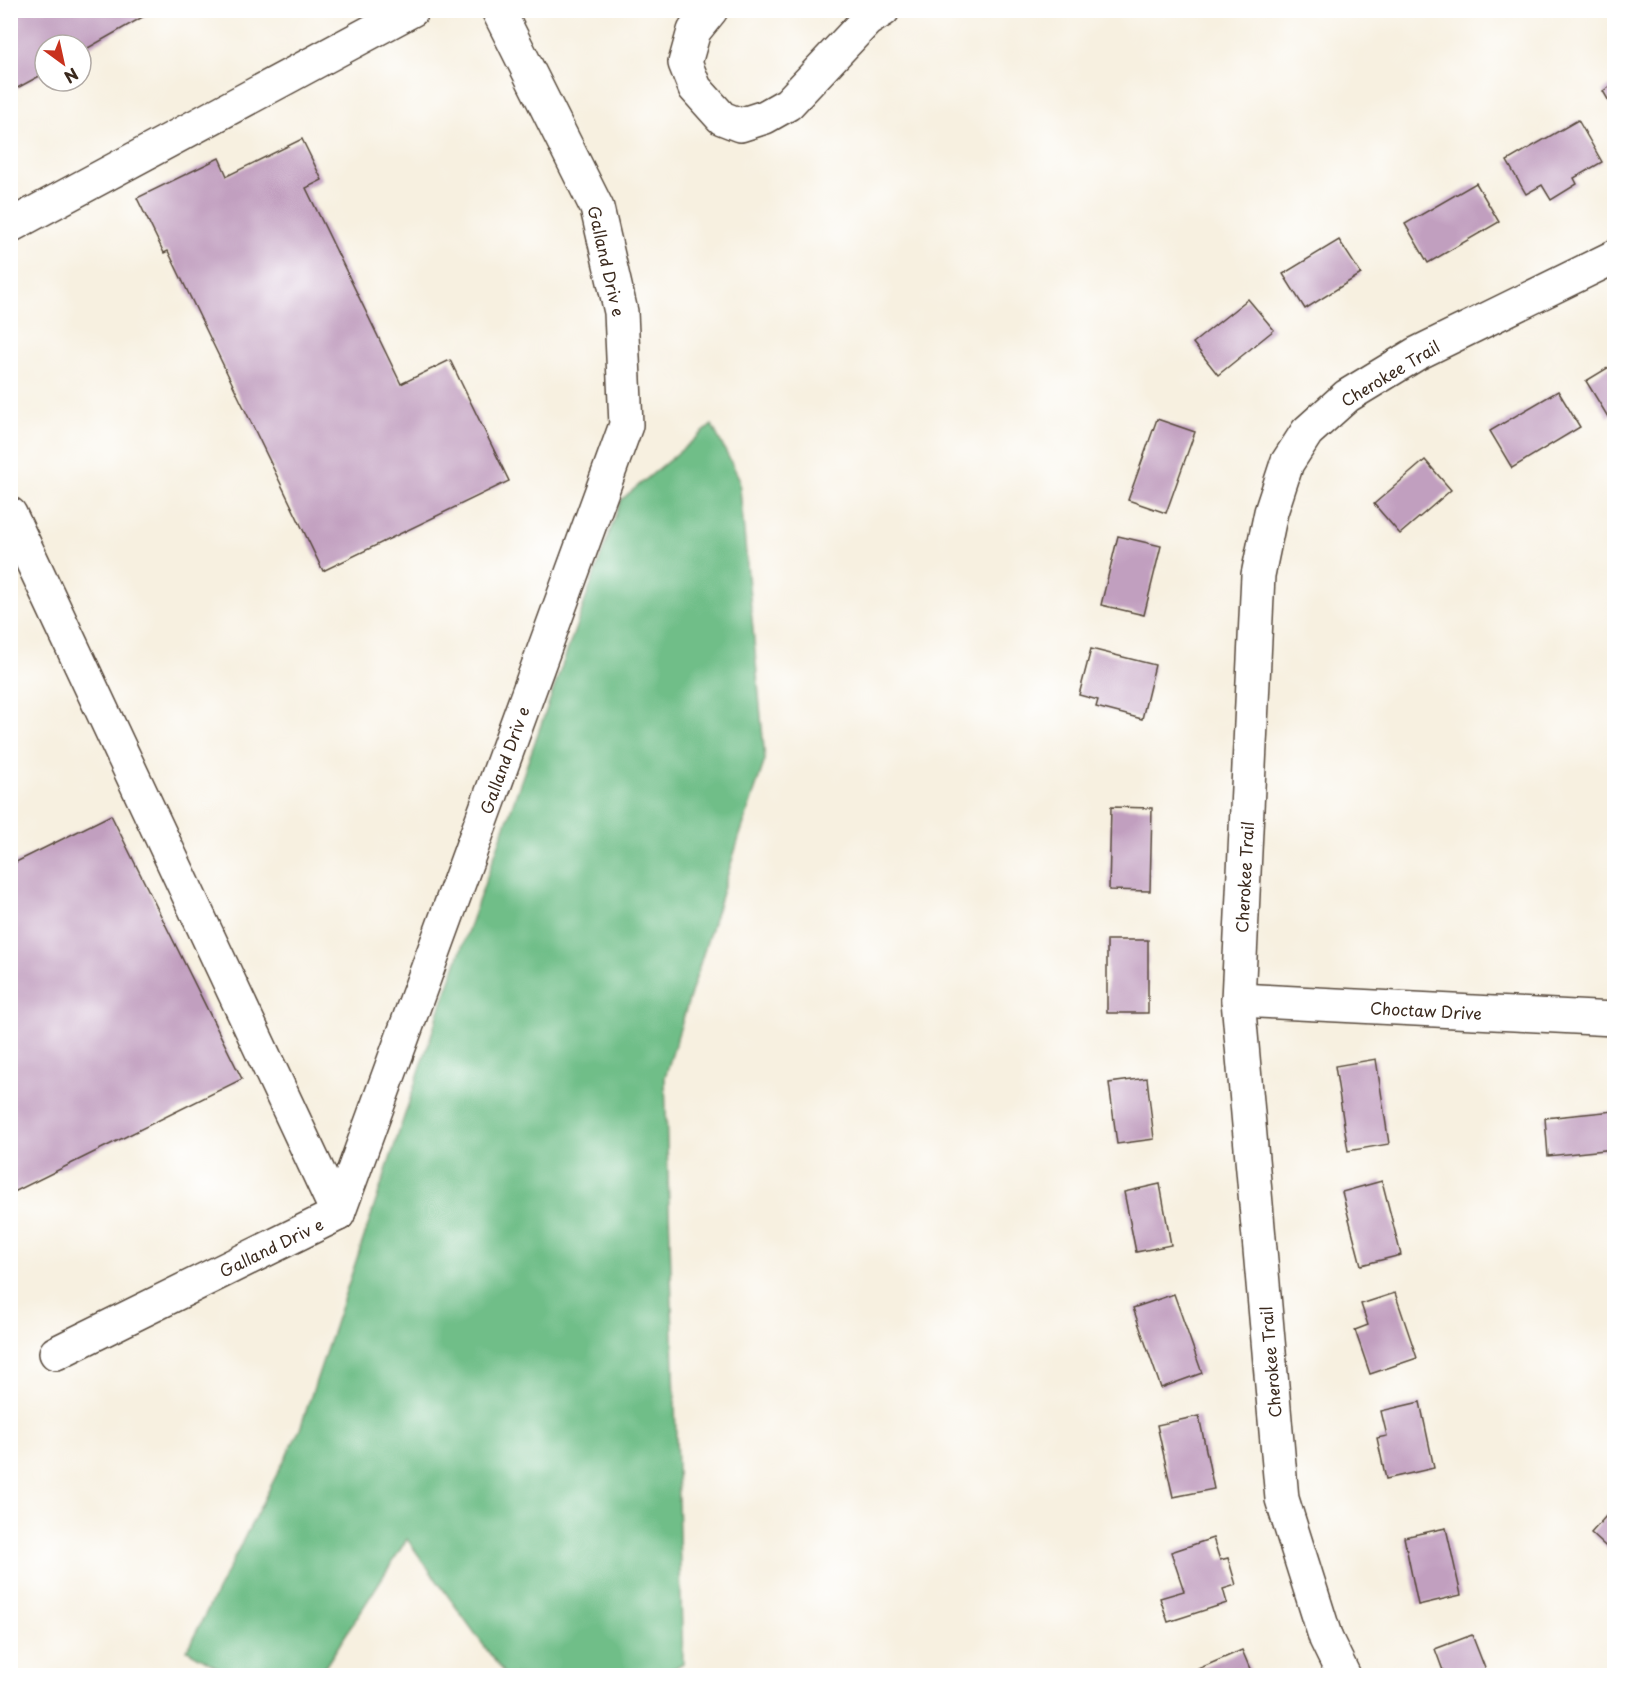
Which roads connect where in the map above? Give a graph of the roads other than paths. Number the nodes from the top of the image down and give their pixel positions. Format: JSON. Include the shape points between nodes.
{"nodes":[{"id":1,"x":412,"y":10,"type":"edge"},
{"id":2,"x":498,"y":10,"type":"edge"},
{"id":3,"x":711,"y":10,"type":"edge"},
{"id":4,"x":884,"y":10,"type":"edge"},
{"id":5,"x":10,"y":226,"type":"edge"},
{"id":6,"x":1614,"y":257,"type":"edge"},
{"id":7,"x":10,"y":514,"type":"edge"},
{"id":8,"x":1238,"y":1000,"type":"junction"},
{"id":9,"x":1614,"y":1019,"type":"edge"},
{"id":10,"x":338,"y":1214,"type":"junction"},
{"id":11,"x":56,"y":1353,"type":"dead end"},
{"id":12,"x":1344,"y":1676,"type":"edge"}],
"edges":[{"from":1,"to":5,"type":"street"},
{"from":2,"to":10,"type":"street","name":"Galland Driv e","via":[[597,208],[621,312],[626,425]]},
{"from":3,"to":4,"type":"street","via":[[694,31],[685,63],[695,88],[722,118],[740,125],[788,104],[867,20]]},
{"from":6,"to":8,"type":"street","name":"Cherokee Trail","via":[[1416,354],[1347,396],[1307,432],[1287,463],[1271,512],[1258,575]]},
{"from":7,"to":10,"type":"street"},
{"from":8,"to":9,"type":"street","name":"Choctaw Drive"},
{"from":8,"to":12,"type":"street","name":"Cherokee Trail","via":[[1282,1499],[1326,1640]]},
{"from":10,"to":11,"type":"street","name":"Galland Driv e"}]}
